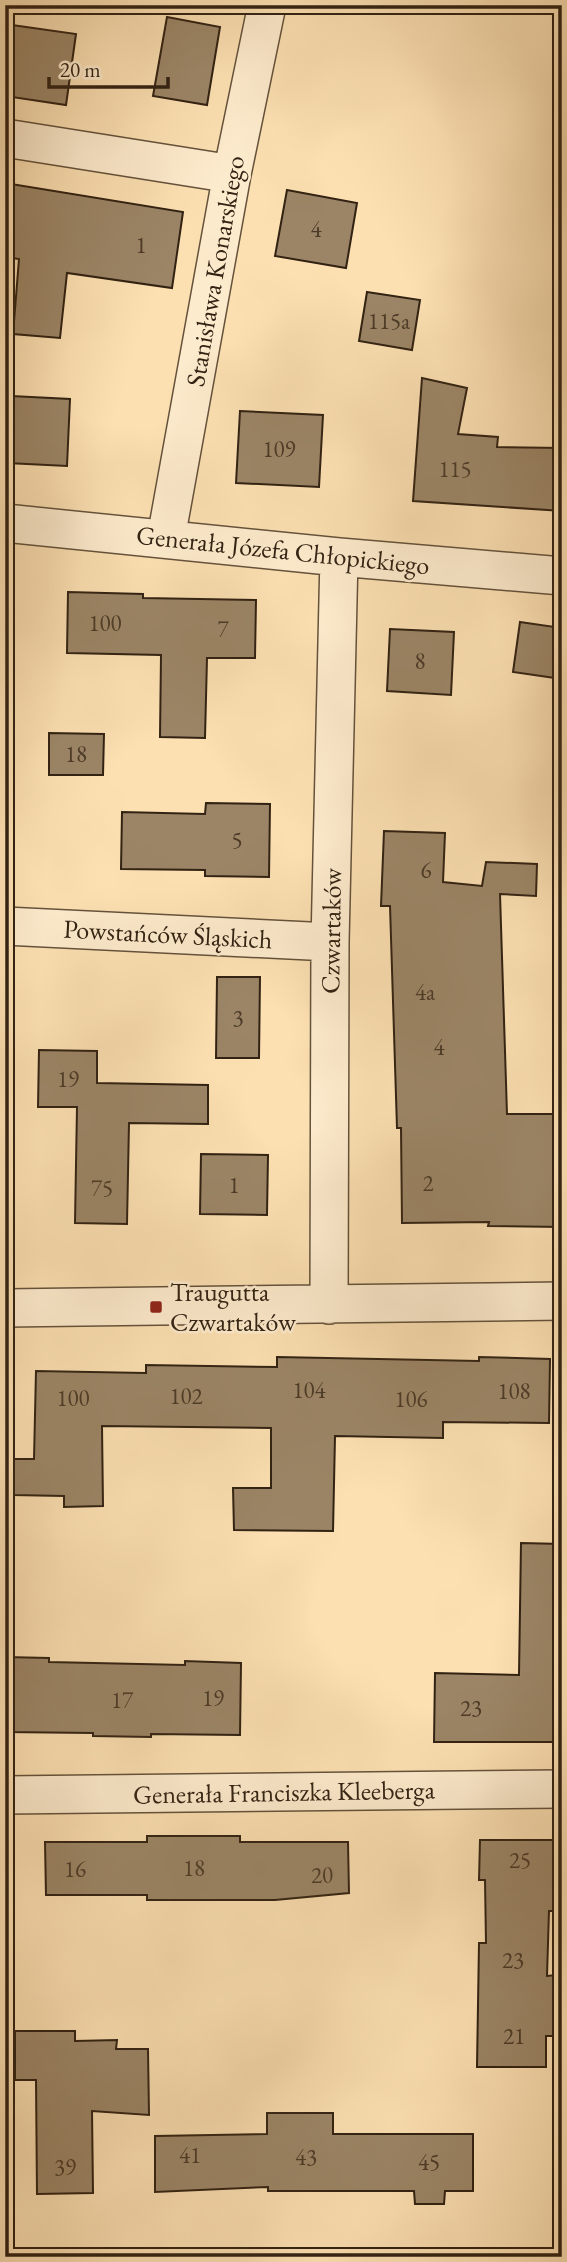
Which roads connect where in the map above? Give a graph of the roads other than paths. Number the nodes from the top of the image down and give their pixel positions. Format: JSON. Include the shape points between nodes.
{"nodes":[{"id":1,"x":267,"y":5,"type":"edge"},
{"id":2,"x":5,"y":138,"type":"edge"},
{"id":3,"x":232,"y":174,"type":"junction"},
{"id":4,"x":5,"y":523,"type":"edge"},
{"id":5,"x":166,"y":538,"type":"junction"},
{"id":6,"x":339,"y":557,"type":"junction"},
{"id":7,"x":562,"y":576,"type":"edge"},
{"id":8,"x":5,"y":926,"type":"edge"},
{"id":9,"x":330,"y":942,"type":"junction"},
{"id":10,"x":562,"y":1301,"type":"edge"},
{"id":11,"x":330,"y":1304,"type":"junction"},
{"id":12,"x":5,"y":1308,"type":"edge"},
{"id":13,"x":562,"y":1789,"type":"edge"},
{"id":14,"x":5,"y":1795,"type":"edge"}],
"edges":[{"from":1,"to":3,"type":"street","name":"Stanisława Konarskiego"},
{"from":2,"to":3,"type":"street"},
{"from":3,"to":5,"type":"street","name":"Stanisława Konarskiego"},
{"from":4,"to":5,"type":"street","name":"Generała Józefa Chłopickiego"},
{"from":5,"to":6,"type":"street","name":"Generała Józefa Chłopickiego"},
{"from":6,"to":7,"type":"street","name":"Generała Józefa Chłopickiego"},
{"from":6,"to":9,"type":"street","name":"Czwartaków"},
{"from":8,"to":9,"type":"street","name":"Powstańców Śląskich"},
{"from":9,"to":11,"type":"street","name":"Czwartaków"},
{"from":10,"to":11,"type":"street"},
{"from":11,"to":12,"type":"street"},
{"from":13,"to":14,"type":"street","name":"Generała Franciszka Kleeberga"}]}
